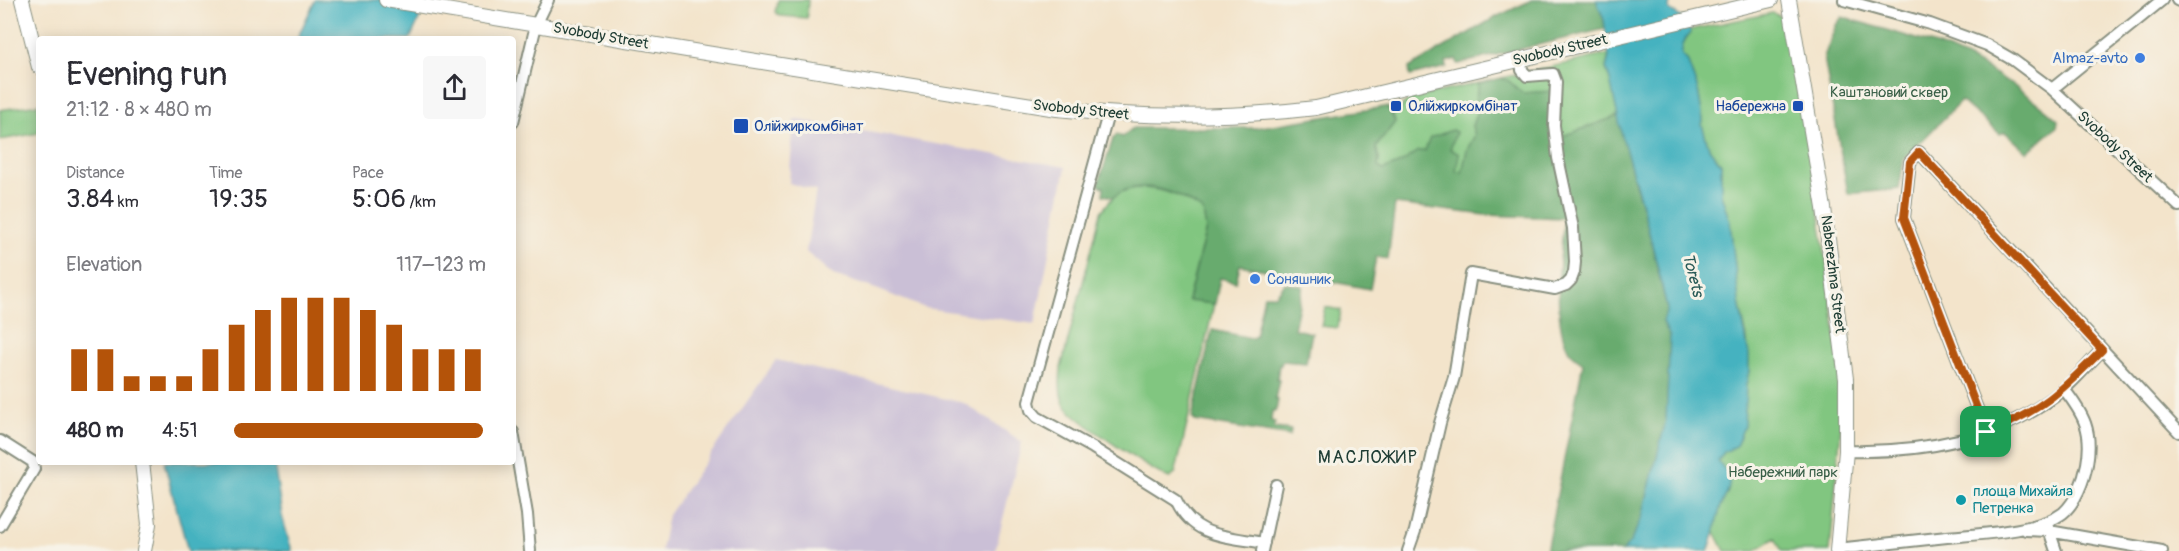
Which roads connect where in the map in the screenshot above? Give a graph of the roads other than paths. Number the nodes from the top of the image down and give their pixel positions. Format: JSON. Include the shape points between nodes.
{"nodes":[{"id":1,"x":21,"y":0,"type":"edge"},
{"id":2,"x":386,"y":0,"type":"edge"},
{"id":3,"x":548,"y":0,"type":"edge"},
{"id":4,"x":1771,"y":0,"type":"edge"},
{"id":5,"x":1789,"y":0,"type":"edge"},
{"id":6,"x":1844,"y":0,"type":"edge"},
{"id":7,"x":2162,"y":0,"type":"edge"},
{"id":8,"x":1745,"y":3,"type":"edge"},
{"id":9,"x":536,"y":25,"type":"junction"},
{"id":10,"x":36,"y":56,"type":"edge"},
{"id":11,"x":1521,"y":59,"type":"junction"},
{"id":12,"x":2052,"y":89,"type":"junction"},
{"id":13,"x":516,"y":109,"type":"edge"},
{"id":14,"x":1108,"y":114,"type":"junction"},
{"id":15,"x":2179,"y":206,"type":"edge"},
{"id":16,"x":2102,"y":350,"type":"junction"},
{"id":17,"x":2064,"y":389,"type":"junction"},
{"id":18,"x":1986,"y":432,"type":"junction"},
{"id":19,"x":2179,"y":432,"type":"edge"},
{"id":20,"x":0,"y":441,"type":"edge"},
{"id":21,"x":516,"y":450,"type":"edge"},
{"id":22,"x":1846,"y":451,"type":"junction"},
{"id":23,"x":142,"y":465,"type":"edge"},
{"id":24,"x":1276,"y":485,"type":"dead end"},
{"id":25,"x":0,"y":526,"type":"edge"},
{"id":26,"x":2048,"y":526,"type":"junction"},
{"id":27,"x":1263,"y":547,"type":"edge"},
{"id":28,"x":1837,"y":550,"type":"edge"},
{"id":29,"x":144,"y":551,"type":"edge"},
{"id":30,"x":530,"y":551,"type":"edge"},
{"id":31,"x":1408,"y":551,"type":"edge"},
{"id":32,"x":2056,"y":551,"type":"edge"},
{"id":33,"x":2162,"y":551,"type":"edge"}],
"edges":[{"from":1,"to":10,"type":"main road"},
{"from":2,"to":9,"type":"main road","name":"Svobody Street"},
{"from":3,"to":9,"type":"street"},
{"from":4,"to":8,"type":"main road","name":"Svobody Street"},
{"from":5,"to":22,"type":"main road","name":"Naberezhna Street","via":[[1837,305],[1846,379]]},
{"from":6,"to":12,"type":"street","name":"Svobody Street","via":[[1987,45]]},
{"from":7,"to":12,"type":"street"},
{"from":8,"to":11,"type":"main road","name":"Svobody Street","via":[[1719,13]]},
{"from":9,"to":13,"type":"street"},
{"from":9,"to":14,"type":"main road","name":"Svobody Street","via":[[957,94]]},
{"from":11,"to":14,"type":"main road","name":"Svobody Street","via":[[1316,108],[1244,114]]},
{"from":11,"to":31,"type":"street","via":[[1527,76],[1553,74],[1556,82],[1554,125],[1573,228],[1575,272],[1566,285],[1556,289],[1471,274],[1454,377]]},
{"from":12,"to":15,"type":"street","name":"Svobody Street"},
{"from":14,"to":27,"type":"street","via":[[1029,402],[1031,410],[1176,500],[1197,528]]},
{"from":16,"to":17,"type":"street"},
{"from":16,"to":18,"type":"street","via":[[1919,152],[1910,162],[1904,218]]},
{"from":16,"to":19,"type":"street"},
{"from":17,"to":18,"type":"street","via":[[2023,417]]},
{"from":17,"to":26,"type":"street","via":[[2084,418],[2090,447],[2084,479],[2074,498]]},
{"from":18,"to":22,"type":"street","via":[[1901,449]]},
{"from":20,"to":25,"type":"street","via":[[33,462],[34,469]]},
{"from":21,"to":30,"type":"street"},
{"from":22,"to":28,"type":"main road","name":"Naberezhna Street"},
{"from":23,"to":29,"type":"main road","via":[[149,524]]},
{"from":24,"to":27,"type":"street"},
{"from":26,"to":28,"type":"street"},
{"from":26,"to":32,"type":"street"},
{"from":26,"to":33,"type":"street"}]}
